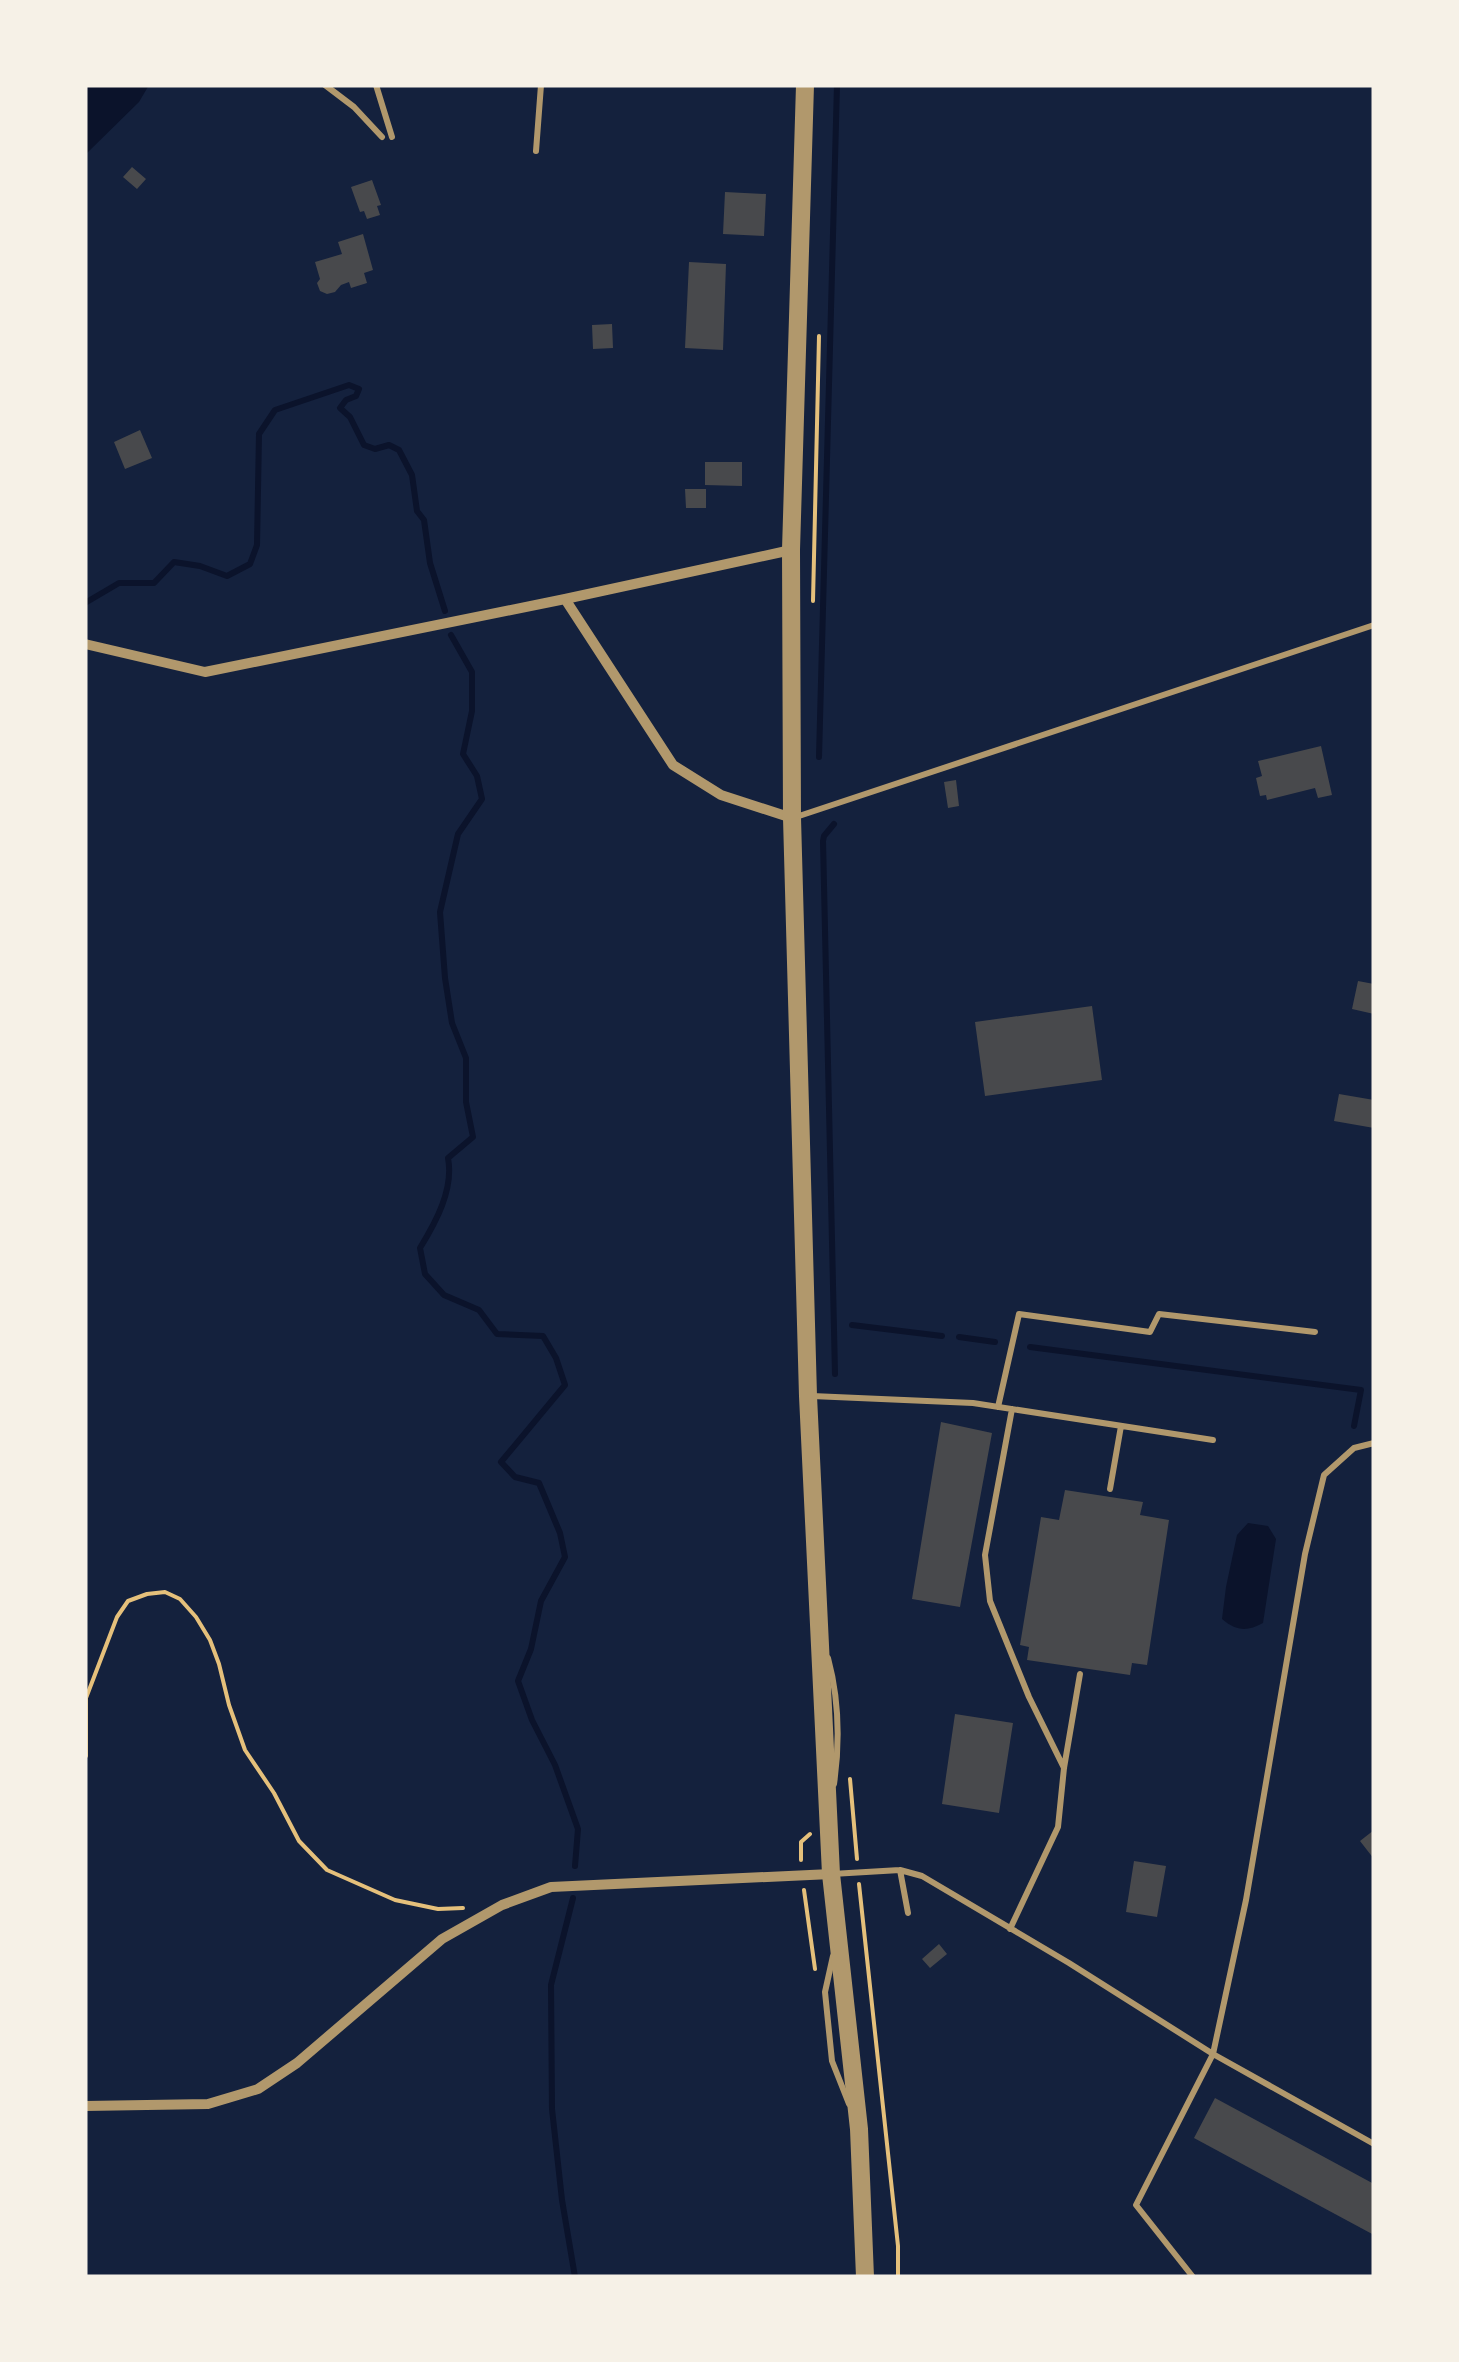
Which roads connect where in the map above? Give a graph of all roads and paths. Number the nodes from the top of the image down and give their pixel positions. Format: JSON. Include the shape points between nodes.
{"nodes":[{"id":1,"x":325,"y":85,"type":"edge"},
{"id":2,"x":376,"y":85,"type":"edge"},
{"id":3,"x":541,"y":85,"type":"edge"},
{"id":4,"x":805,"y":85,"type":"edge"},
{"id":5,"x":382,"y":137,"type":"dead end"},
{"id":6,"x":392,"y":137,"type":"dead end"},
{"id":7,"x":536,"y":152,"type":"dead end"},
{"id":8,"x":819,"y":336,"type":"dead end"},
{"id":9,"x":791,"y":550,"type":"junction"},
{"id":10,"x":565,"y":599,"type":"junction"},
{"id":11,"x":812,"y":616,"type":"dead end"},
{"id":12,"x":1374,"y":626,"type":"edge"},
{"id":13,"x":85,"y":644,"type":"edge"},
{"id":14,"x":792,"y":818,"type":"junction"},
{"id":15,"x":1314,"y":1332,"type":"dead end"},
{"id":16,"x":808,"y":1396,"type":"junction"},
{"id":17,"x":998,"y":1406,"type":"junction"},
{"id":18,"x":1012,"y":1409,"type":"junction"},
{"id":19,"x":1121,"y":1426,"type":"junction"},
{"id":20,"x":1213,"y":1440,"type":"dead end"},
{"id":21,"x":1374,"y":1443,"type":"edge"},
{"id":22,"x":1110,"y":1490,"type":"dead end"},
{"id":23,"x":1080,"y":1674,"type":"dead end"},
{"id":24,"x":86,"y":1756,"type":"edge"},
{"id":25,"x":1064,"y":1768,"type":"junction"},
{"id":26,"x":849,"y":1771,"type":"dead end"},
{"id":27,"x":900,"y":1870,"type":"junction"},
{"id":28,"x":858,"y":1873,"type":"junction"},
{"id":29,"x":831,"y":1874,"type":"junction"},
{"id":30,"x":502,"y":1905,"type":"junction"},
{"id":31,"x":908,"y":1913,"type":"dead end"},
{"id":32,"x":1010,"y":1929,"type":"junction"},
{"id":33,"x":1213,"y":2054,"type":"junction"},
{"id":34,"x":85,"y":2106,"type":"edge"},
{"id":35,"x":1374,"y":2144,"type":"edge"},
{"id":36,"x":865,"y":2277,"type":"edge"},
{"id":37,"x":898,"y":2277,"type":"edge"},
{"id":38,"x":1193,"y":2277,"type":"edge"}],
"edges":[{"from":1,"to":5,"type":"lane"},
{"from":2,"to":6,"type":"lane"},
{"from":3,"to":7,"type":"lane"},
{"from":4,"to":9,"type":"street"},
{"from":8,"to":11,"type":"path"},
{"from":9,"to":10,"type":"street"},
{"from":9,"to":14,"type":"street"},
{"from":10,"to":13,"type":"street","via":[[205,672]]},
{"from":10,"to":14,"type":"street","via":[[673,765],[721,796]]},
{"from":12,"to":14,"type":"lane"},
{"from":14,"to":16,"type":"street"},
{"from":15,"to":17,"type":"lane","via":[[1159,1314],[1150,1332],[1019,1314]]},
{"from":16,"to":17,"type":"lane"},
{"from":16,"to":29,"type":"street"},
{"from":17,"to":18,"type":"lane"},
{"from":18,"to":19,"type":"lane"},
{"from":18,"to":25,"type":"lane","via":[[985,1555],[990,1600]]},
{"from":19,"to":20,"type":"lane"},
{"from":19,"to":22,"type":"lane"},
{"from":21,"to":33,"type":"lane","via":[[1354,1448],[1324,1474]]},
{"from":23,"to":25,"type":"lane"},
{"from":24,"to":30,"type":"path","via":[[86,1698],[117,1618],[128,1602],[165,1592],[196,1616],[210,1640],[245,1750],[300,1841],[327,1870],[396,1900],[438,1909]]},
{"from":25,"to":32,"type":"lane","via":[[1058,1827]]},
{"from":26,"to":28,"type":"path"},
{"from":27,"to":28,"type":"lane"},
{"from":27,"to":31,"type":"lane"},
{"from":27,"to":32,"type":"lane","via":[[922,1876]]},
{"from":28,"to":29,"type":"lane"},
{"from":28,"to":37,"type":"path"},
{"from":29,"to":30,"type":"street","via":[[551,1887]]},
{"from":29,"to":36,"type":"street","via":[[860,2129]]},
{"from":30,"to":34,"type":"street","via":[[442,1939],[258,2089],[208,2104]]},
{"from":32,"to":33,"type":"lane"},
{"from":33,"to":35,"type":"lane"},
{"from":33,"to":38,"type":"lane","via":[[1136,2205]]}]}
